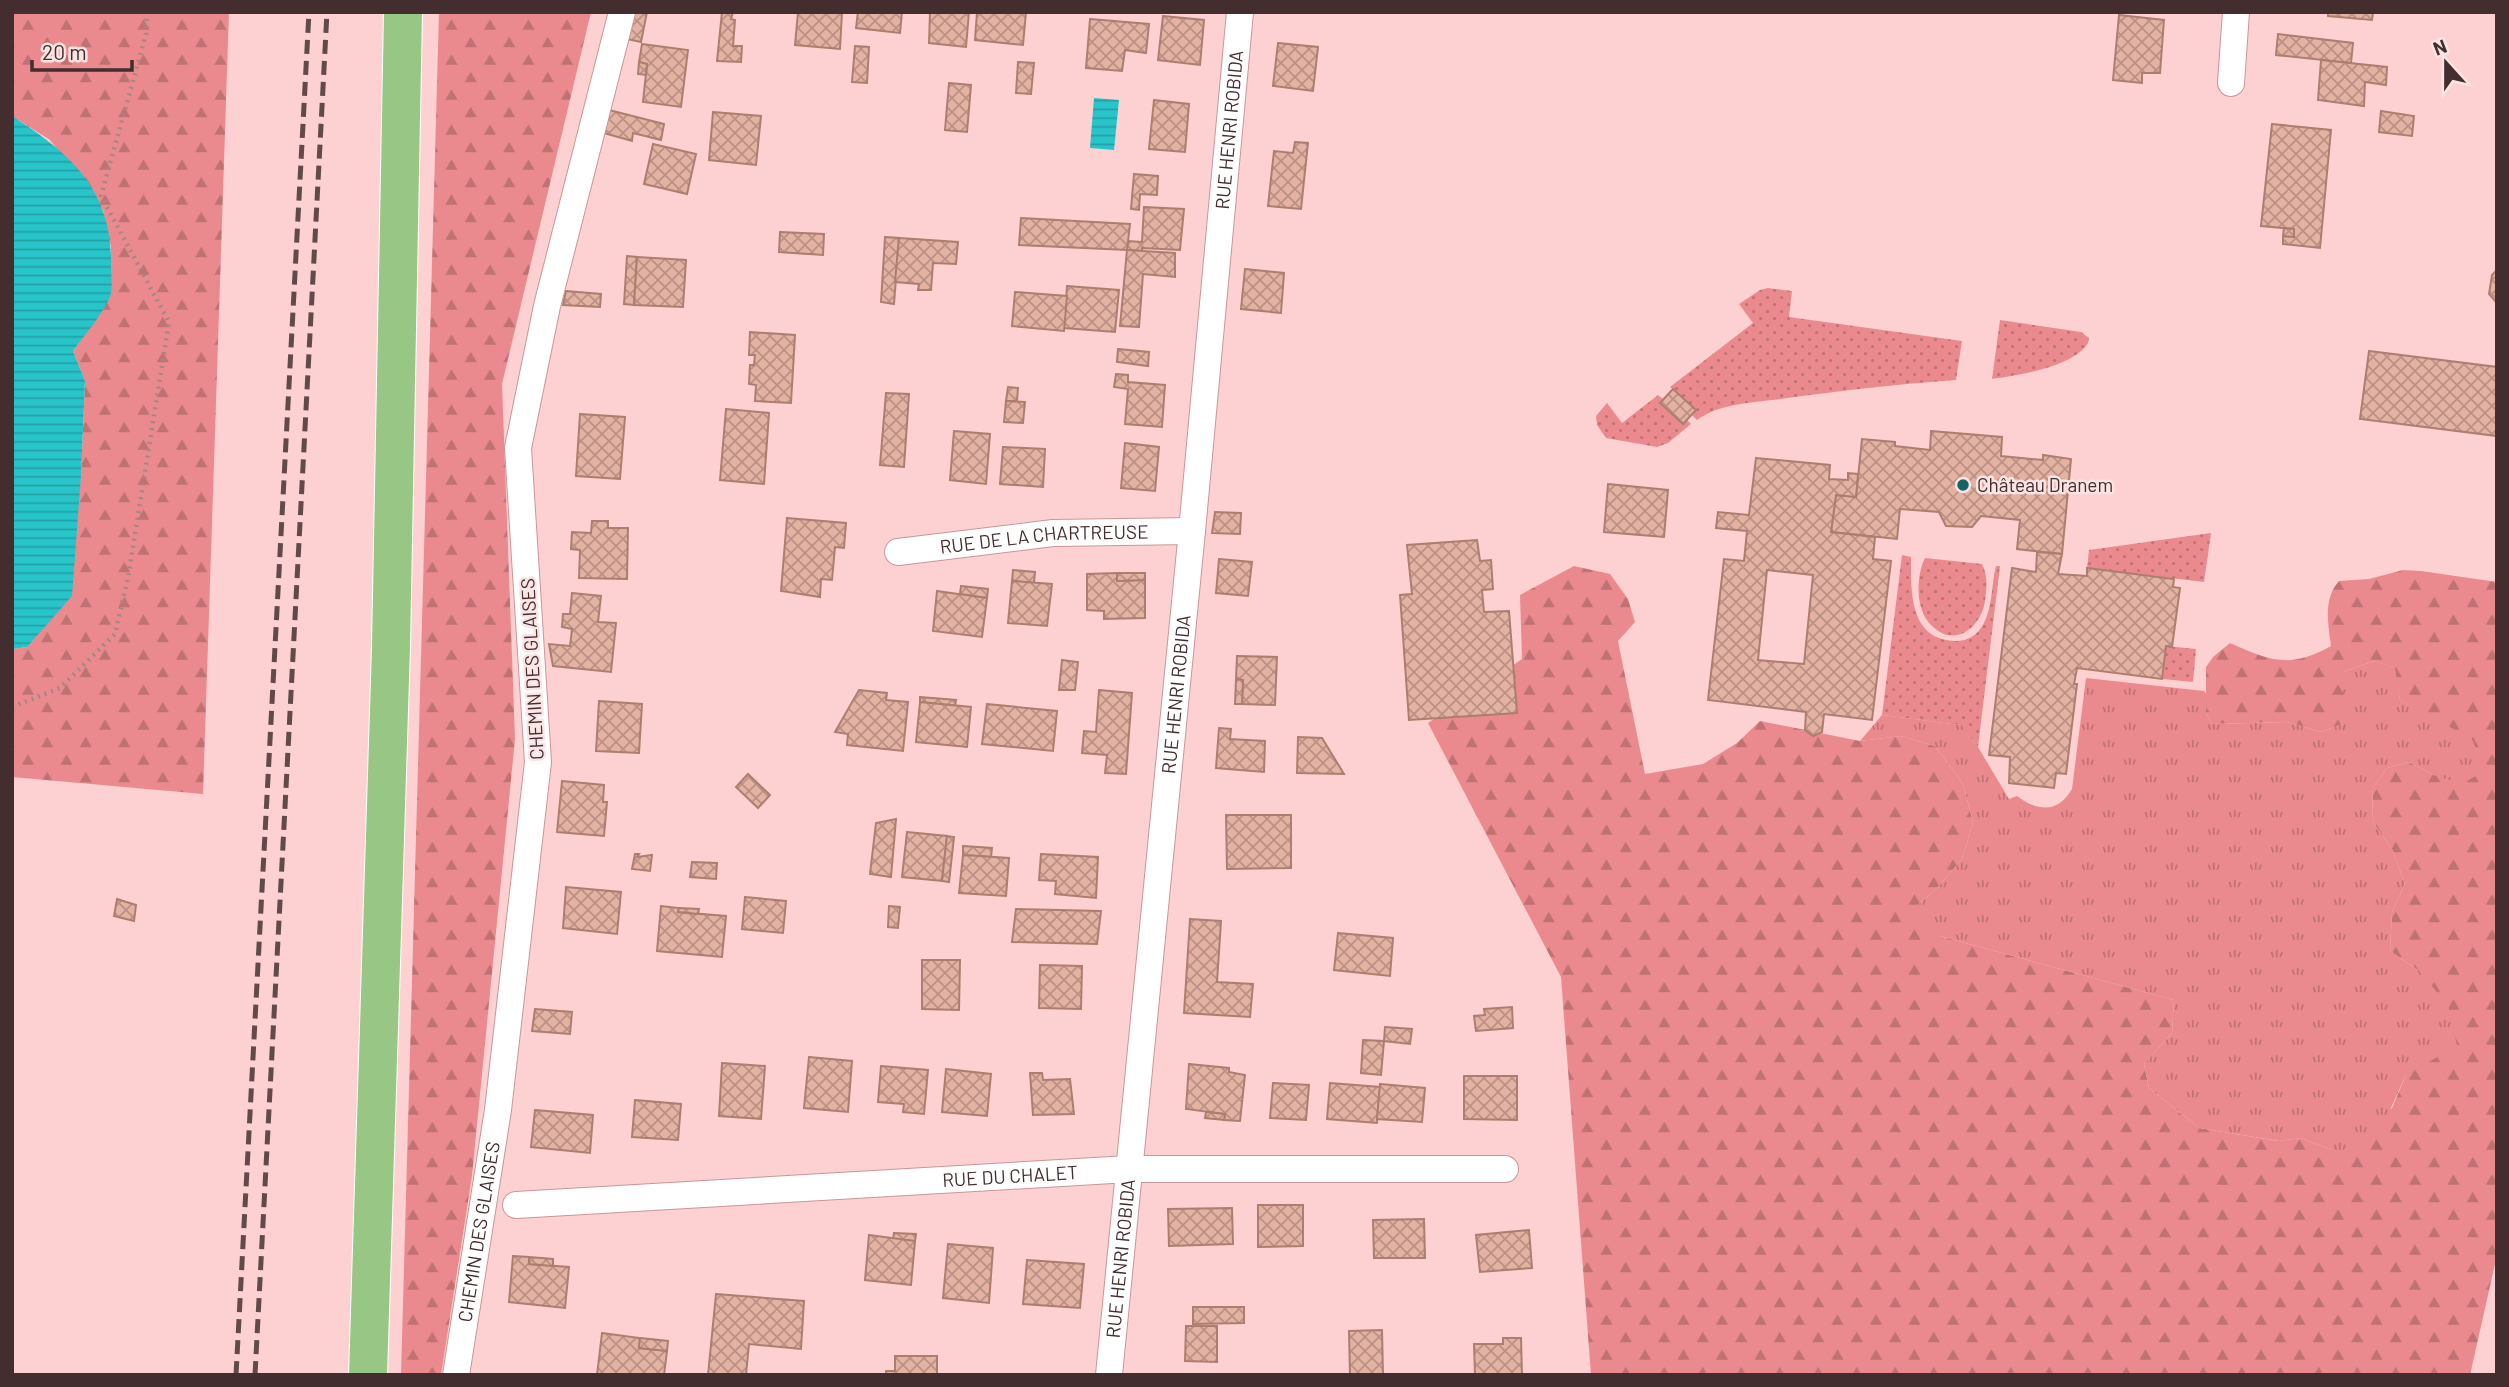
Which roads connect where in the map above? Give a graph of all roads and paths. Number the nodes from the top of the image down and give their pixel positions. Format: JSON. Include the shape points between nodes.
{"nodes":[{"id":1,"x":147,"y":12,"type":"edge"},
{"id":2,"x":402,"y":12,"type":"edge"},
{"id":3,"x":622,"y":12,"type":"edge"},
{"id":4,"x":1240,"y":12,"type":"edge"},
{"id":5,"x":2236,"y":12,"type":"edge"},
{"id":6,"x":2231,"y":83,"type":"dead end"},
{"id":7,"x":1192,"y":531,"type":"junction"},
{"id":8,"x":898,"y":552,"type":"dead end"},
{"id":9,"x":12,"y":706,"type":"edge"},
{"id":10,"x":1129,"y":1169,"type":"junction"},
{"id":11,"x":1505,"y":1170,"type":"dead end"},
{"id":12,"x":516,"y":1205,"type":"dead end"},
{"id":13,"x":368,"y":1375,"type":"edge"},
{"id":14,"x":456,"y":1375,"type":"edge"},
{"id":15,"x":1109,"y":1375,"type":"edge"}],
"edges":[{"from":1,"to":9,"type":"path","via":[[146,34],[101,196],[169,321],[128,578],[116,634],[60,688]]},
{"from":2,"to":13,"type":"main road","via":[[391,633]]},
{"from":3,"to":14,"type":"street","name":"CHEMIN DES GLAISES","via":[[547,306],[519,449],[538,761],[498,1110]]},
{"from":4,"to":7,"type":"street","name":"RUE HENRI ROBIDA"},
{"from":5,"to":6,"type":"street"},
{"from":7,"to":8,"type":"street","name":"RUE DE LA CHARTREUSE","via":[[1053,533]]},
{"from":7,"to":10,"type":"street","name":"RUE HENRI ROBIDA"},
{"from":10,"to":11,"type":"street","name":"RUE DU CHALET"},
{"from":10,"to":12,"type":"street","name":"RUE DU CHALET"},
{"from":10,"to":15,"type":"street","name":"RUE HENRI ROBIDA"}]}
